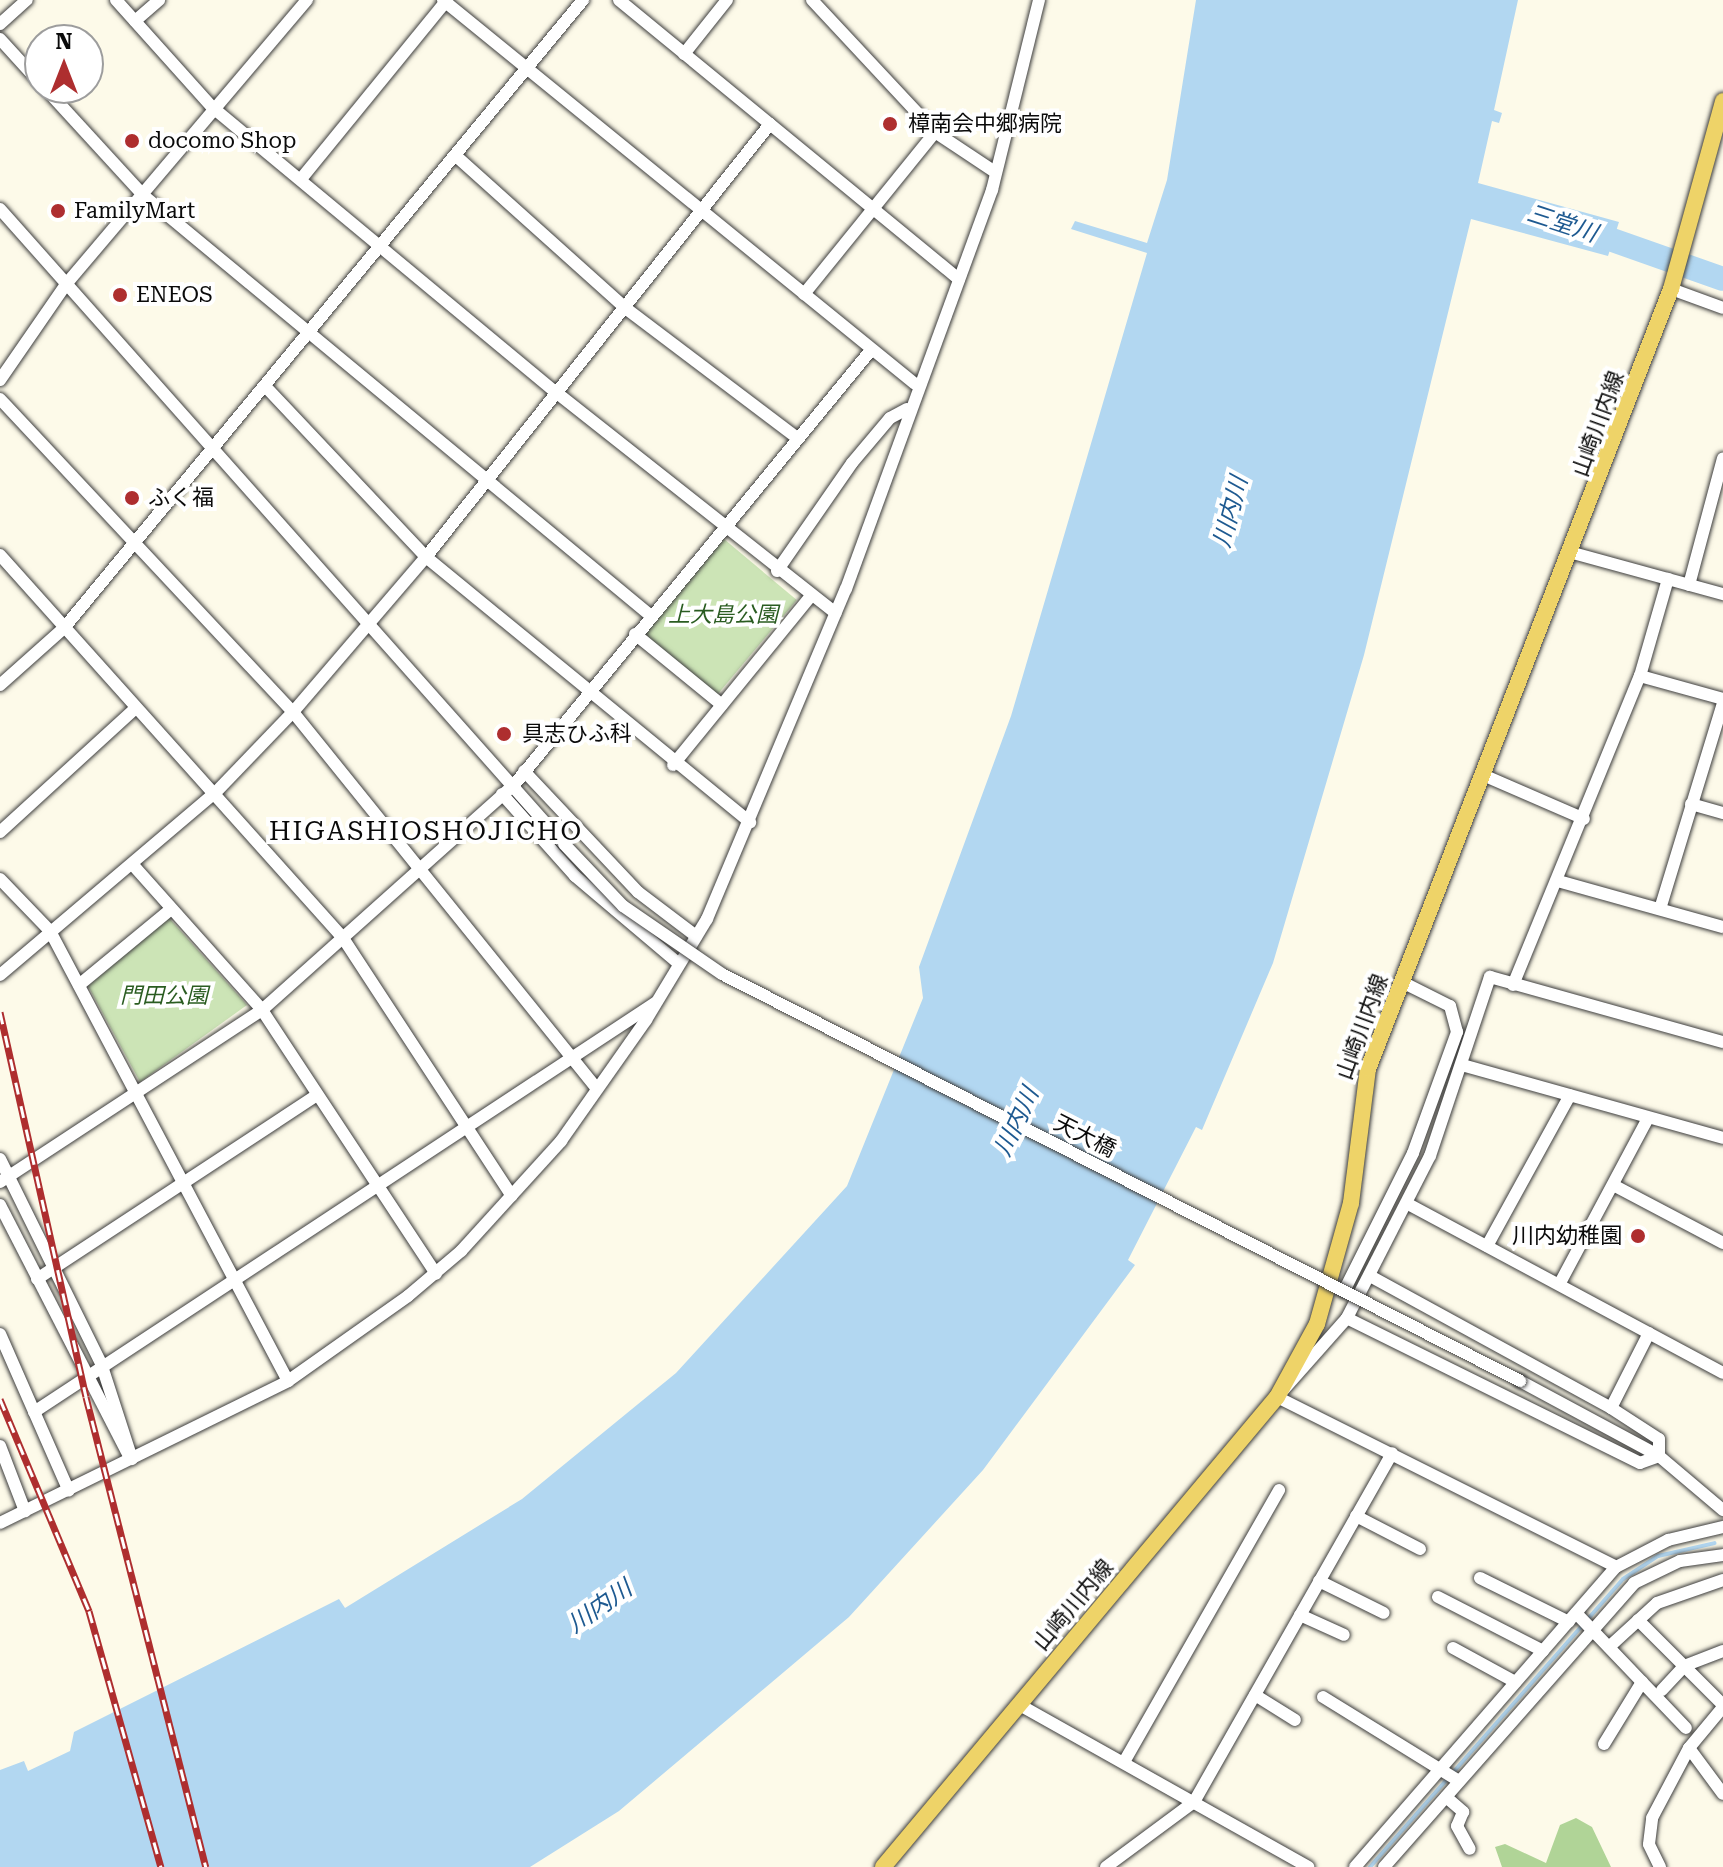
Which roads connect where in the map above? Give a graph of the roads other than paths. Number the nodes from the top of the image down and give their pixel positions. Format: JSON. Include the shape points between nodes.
{"nodes":[{"id":1,"x":27,"y":0,"type":"edge"},
{"id":2,"x":116,"y":0,"type":"edge"},
{"id":3,"x":159,"y":0,"type":"edge"},
{"id":4,"x":307,"y":0,"type":"edge"},
{"id":5,"x":583,"y":0,"type":"edge"},
{"id":6,"x":619,"y":0,"type":"edge"},
{"id":7,"x":727,"y":0,"type":"edge"},
{"id":8,"x":812,"y":0,"type":"edge"},
{"id":9,"x":1039,"y":0,"type":"edge"},
{"id":10,"x":445,"y":1,"type":"edge"},
{"id":11,"x":135,"y":21,"type":"junction"},
{"id":12,"x":0,"y":24,"type":"edge"},
{"id":13,"x":0,"y":39,"type":"edge"},
{"id":14,"x":684,"y":54,"type":"junction"},
{"id":15,"x":24,"y":65,"type":"edge"},
{"id":16,"x":529,"y":68,"type":"junction"},
{"id":17,"x":1723,"y":101,"type":"edge"},
{"id":18,"x":60,"y":104,"type":"edge"},
{"id":19,"x":212,"y":107,"type":"junction"},
{"id":20,"x":770,"y":124,"type":"junction"},
{"id":21,"x":935,"y":132,"type":"junction"},
{"id":22,"x":456,"y":156,"type":"junction"},
{"id":23,"x":995,"y":172,"type":"junction"},
{"id":24,"x":301,"y":179,"type":"junction"},
{"id":25,"x":143,"y":195,"type":"junction"},
{"id":26,"x":0,"y":209,"type":"edge"},
{"id":27,"x":871,"y":211,"type":"junction"},
{"id":28,"x":699,"y":213,"type":"junction"},
{"id":29,"x":383,"y":244,"type":"junction"},
{"id":30,"x":959,"y":279,"type":"junction"},
{"id":31,"x":67,"y":283,"type":"junction"},
{"id":32,"x":1671,"y":289,"type":"junction"},
{"id":33,"x":804,"y":294,"type":"junction"},
{"id":34,"x":624,"y":307,"type":"junction"},
{"id":35,"x":1723,"y":308,"type":"edge"},
{"id":36,"x":308,"y":331,"type":"junction"},
{"id":37,"x":871,"y":350,"type":"junction"},
{"id":38,"x":0,"y":380,"type":"edge"},
{"id":39,"x":915,"y":384,"type":"junction"},
{"id":40,"x":265,"y":386,"type":"junction"},
{"id":41,"x":557,"y":393,"type":"junction"},
{"id":42,"x":0,"y":399,"type":"edge"},
{"id":43,"x":907,"y":409,"type":"junction"},
{"id":44,"x":797,"y":438,"type":"junction"},
{"id":45,"x":211,"y":445,"type":"junction"},
{"id":46,"x":1723,"y":458,"type":"edge"},
{"id":47,"x":488,"y":478,"type":"junction"},
{"id":48,"x":1718,"y":495,"type":"edge"},
{"id":49,"x":724,"y":527,"type":"junction"},
{"id":50,"x":137,"y":540,"type":"junction"},
{"id":51,"x":1573,"y":553,"type":"junction"},
{"id":52,"x":0,"y":555,"type":"edge"},
{"id":53,"x":426,"y":557,"type":"junction"},
{"id":54,"x":777,"y":571,"type":"junction"},
{"id":55,"x":1668,"y":579,"type":"junction"},
{"id":56,"x":1689,"y":585,"type":"junction"},
{"id":57,"x":1723,"y":594,"type":"edge"},
{"id":58,"x":809,"y":598,"type":"junction"},
{"id":59,"x":836,"y":613,"type":"junction"},
{"id":60,"x":650,"y":615,"type":"junction"},
{"id":61,"x":370,"y":623,"type":"junction"},
{"id":62,"x":64,"y":628,"type":"junction"},
{"id":63,"x":635,"y":634,"type":"junction"},
{"id":64,"x":1640,"y":676,"type":"junction"},
{"id":65,"x":0,"y":685,"type":"edge"},
{"id":66,"x":589,"y":691,"type":"junction"},
{"id":67,"x":1723,"y":701,"type":"edge"},
{"id":68,"x":722,"y":705,"type":"junction"},
{"id":69,"x":136,"y":708,"type":"junction"},
{"id":70,"x":293,"y":712,"type":"junction"},
{"id":71,"x":673,"y":765,"type":"junction"},
{"id":72,"x":524,"y":771,"type":"junction"},
{"id":73,"x":1483,"y":775,"type":"junction"},
{"id":74,"x":514,"y":785,"type":"junction"},
{"id":75,"x":216,"y":792,"type":"junction"},
{"id":76,"x":502,"y":794,"type":"junction"},
{"id":77,"x":1691,"y":804,"type":"junction"},
{"id":78,"x":1723,"y":813,"type":"edge"},
{"id":79,"x":1584,"y":819,"type":"junction"},
{"id":80,"x":750,"y":822,"type":"junction"},
{"id":81,"x":0,"y":832,"type":"edge"},
{"id":82,"x":420,"y":862,"type":"junction"},
{"id":83,"x":133,"y":865,"type":"junction"},
{"id":84,"x":0,"y":879,"type":"edge"},
{"id":85,"x":1558,"y":881,"type":"junction"},
{"id":86,"x":1660,"y":909,"type":"junction"},
{"id":87,"x":170,"y":910,"type":"junction"},
{"id":88,"x":1723,"y":927,"type":"edge"},
{"id":89,"x":50,"y":931,"type":"junction"},
{"id":90,"x":696,"y":936,"type":"junction"},
{"id":91,"x":343,"y":938,"type":"junction"},
{"id":92,"x":679,"y":964,"type":"junction"},
{"id":93,"x":0,"y":975,"type":"edge"},
{"id":94,"x":1402,"y":982,"type":"junction"},
{"id":95,"x":79,"y":985,"type":"junction"},
{"id":96,"x":1513,"y":985,"type":"junction"},
{"id":97,"x":657,"y":1001,"type":"junction"},
{"id":98,"x":262,"y":1010,"type":"junction"},
{"id":99,"x":1723,"y":1042,"type":"edge"},
{"id":100,"x":573,"y":1054,"type":"junction"},
{"id":101,"x":1462,"y":1065,"type":"junction"},
{"id":102,"x":597,"y":1089,"type":"junction"},
{"id":103,"x":138,"y":1093,"type":"junction"},
{"id":104,"x":317,"y":1095,"type":"junction"},
{"id":105,"x":1570,"y":1095,"type":"junction"},
{"id":106,"x":1648,"y":1118,"type":"junction"},
{"id":107,"x":465,"y":1126,"type":"junction"},
{"id":108,"x":1723,"y":1138,"type":"edge"},
{"id":109,"x":0,"y":1159,"type":"edge"},
{"id":110,"x":4,"y":1179,"type":"edge"},
{"id":111,"x":184,"y":1181,"type":"junction"},
{"id":112,"x":377,"y":1184,"type":"junction"},
{"id":113,"x":1615,"y":1186,"type":"junction"},
{"id":114,"x":512,"y":1196,"type":"junction"},
{"id":115,"x":1408,"y":1204,"type":"junction"},
{"id":116,"x":2,"y":1212,"type":"edge"},
{"id":117,"x":1723,"y":1243,"type":"edge"},
{"id":118,"x":1487,"y":1246,"type":"junction"},
{"id":119,"x":53,"y":1266,"type":"junction"},
{"id":120,"x":436,"y":1274,"type":"junction"},
{"id":121,"x":235,"y":1276,"type":"junction"},
{"id":122,"x":1370,"y":1276,"type":"junction"},
{"id":123,"x":37,"y":1279,"type":"junction"},
{"id":124,"x":1560,"y":1283,"type":"junction"},
{"id":125,"x":1344,"y":1291,"type":"junction"},
{"id":126,"x":1347,"y":1318,"type":"junction"},
{"id":127,"x":1649,"y":1333,"type":"junction"},
{"id":128,"x":0,"y":1334,"type":"edge"},
{"id":129,"x":101,"y":1363,"type":"junction"},
{"id":130,"x":88,"y":1371,"type":"junction"},
{"id":131,"x":1723,"y":1373,"type":"edge"},
{"id":132,"x":288,"y":1381,"type":"junction"},
{"id":133,"x":1277,"y":1397,"type":"junction"},
{"id":134,"x":1611,"y":1408,"type":"junction"},
{"id":135,"x":34,"y":1412,"type":"junction"},
{"id":136,"x":1,"y":1453,"type":"edge"},
{"id":137,"x":1392,"y":1453,"type":"junction"},
{"id":138,"x":1659,"y":1456,"type":"junction"},
{"id":139,"x":132,"y":1459,"type":"junction"},
{"id":140,"x":1279,"y":1490,"type":"dead end"},
{"id":141,"x":69,"y":1491,"type":"junction"},
{"id":142,"x":1723,"y":1510,"type":"edge"},
{"id":143,"x":25,"y":1511,"type":"junction"},
{"id":144,"x":1356,"y":1516,"type":"junction"},
{"id":145,"x":0,"y":1523,"type":"edge"},
{"id":146,"x":1723,"y":1527,"type":"edge"},
{"id":147,"x":1420,"y":1549,"type":"dead end"},
{"id":148,"x":1723,"y":1555,"type":"edge"},
{"id":149,"x":1616,"y":1567,"type":"junction"},
{"id":150,"x":1480,"y":1578,"type":"dead end"},
{"id":151,"x":1723,"y":1580,"type":"edge"},
{"id":152,"x":1319,"y":1581,"type":"junction"},
{"id":153,"x":1438,"y":1597,"type":"dead end"},
{"id":154,"x":1384,"y":1613,"type":"dead end"},
{"id":155,"x":1300,"y":1615,"type":"junction"},
{"id":156,"x":1572,"y":1618,"type":"junction"},
{"id":157,"x":1638,"y":1620,"type":"junction"},
{"id":158,"x":1591,"y":1629,"type":"junction"},
{"id":159,"x":1344,"y":1635,"type":"dead end"},
{"id":160,"x":1609,"y":1647,"type":"junction"},
{"id":161,"x":1453,"y":1648,"type":"dead end"},
{"id":162,"x":1543,"y":1651,"type":"junction"},
{"id":163,"x":1723,"y":1651,"type":"edge"},
{"id":164,"x":1684,"y":1666,"type":"junction"},
{"id":165,"x":1515,"y":1682,"type":"junction"},
{"id":166,"x":1642,"y":1682,"type":"junction"},
{"id":167,"x":1662,"y":1690,"type":"dead end"},
{"id":168,"x":1255,"y":1695,"type":"junction"},
{"id":169,"x":1323,"y":1697,"type":"dead end"},
{"id":170,"x":1018,"y":1704,"type":"junction"},
{"id":171,"x":1723,"y":1706,"type":"edge"},
{"id":172,"x":1295,"y":1720,"type":"dead end"},
{"id":173,"x":1686,"y":1728,"type":"dead end"},
{"id":174,"x":1604,"y":1744,"type":"dead end"},
{"id":175,"x":1689,"y":1748,"type":"junction"},
{"id":176,"x":1124,"y":1762,"type":"junction"},
{"id":177,"x":1441,"y":1764,"type":"junction"},
{"id":178,"x":1459,"y":1781,"type":"junction"},
{"id":179,"x":1723,"y":1794,"type":"edge"},
{"id":180,"x":1446,"y":1797,"type":"junction"},
{"id":181,"x":1194,"y":1802,"type":"junction"},
{"id":182,"x":1470,"y":1849,"type":"dead end"},
{"id":183,"x":1125,"y":1861,"type":"edge"},
{"id":184,"x":883,"y":1867,"type":"edge"},
{"id":185,"x":1106,"y":1867,"type":"edge"},
{"id":186,"x":1308,"y":1867,"type":"edge"},
{"id":187,"x":1355,"y":1867,"type":"edge"},
{"id":188,"x":1384,"y":1867,"type":"edge"},
{"id":189,"x":1660,"y":1867,"type":"edge"}],
"edges":[{"from":1,"to":12,"type":"street"},
{"from":2,"to":11,"type":"street"},
{"from":3,"to":11,"type":"street"},
{"from":4,"to":19,"type":"street"},
{"from":5,"to":16,"type":"street"},
{"from":6,"to":14,"type":"street"},
{"from":7,"to":14,"type":"street"},
{"from":8,"to":21,"type":"street"},
{"from":9,"to":23,"type":"street"},
{"from":10,"to":16,"type":"street"},
{"from":10,"to":24,"type":"street"},
{"from":11,"to":19,"type":"street"},
{"from":13,"to":15,"type":"street"},
{"from":14,"to":20,"type":"street"},
{"from":16,"to":22,"type":"street"},
{"from":16,"to":28,"type":"street"},
{"from":17,"to":32,"type":"main road","name":"山崎川内線"},
{"from":18,"to":25,"type":"street"},
{"from":19,"to":24,"type":"street"},
{"from":19,"to":25,"type":"street"},
{"from":20,"to":27,"type":"street"},
{"from":20,"to":28,"type":"street"},
{"from":21,"to":23,"type":"street"},
{"from":21,"to":27,"type":"street"},
{"from":22,"to":29,"type":"street"},
{"from":22,"to":34,"type":"street"},
{"from":23,"to":30,"type":"street"},
{"from":24,"to":29,"type":"street"},
{"from":25,"to":31,"type":"street"},
{"from":25,"to":36,"type":"street"},
{"from":26,"to":31,"type":"street","name":"天大橋"},
{"from":27,"to":30,"type":"street"},
{"from":27,"to":33,"type":"street"},
{"from":28,"to":33,"type":"street"},
{"from":28,"to":34,"type":"street"},
{"from":29,"to":36,"type":"street"},
{"from":29,"to":41,"type":"street"},
{"from":30,"to":39,"type":"street"},
{"from":31,"to":38,"type":"street"},
{"from":31,"to":45,"type":"street","name":"天大橋"},
{"from":32,"to":35,"type":"street"},
{"from":32,"to":51,"type":"main road","name":"山崎川内線"},
{"from":33,"to":37,"type":"street"},
{"from":34,"to":41,"type":"street"},
{"from":34,"to":44,"type":"street"},
{"from":36,"to":40,"type":"street"},
{"from":36,"to":47,"type":"street"},
{"from":37,"to":39,"type":"street"},
{"from":37,"to":44,"type":"street"},
{"from":39,"to":43,"type":"street"},
{"from":40,"to":45,"type":"street"},
{"from":40,"to":53,"type":"street"},
{"from":41,"to":47,"type":"street"},
{"from":41,"to":49,"type":"street"},
{"from":42,"to":50,"type":"street"},
{"from":43,"to":54,"type":"street","via":[[890,418],[852,463]]},
{"from":43,"to":59,"type":"street"},
{"from":44,"to":49,"type":"street"},
{"from":45,"to":50,"type":"street"},
{"from":45,"to":61,"type":"street","name":"天大橋"},
{"from":46,"to":48,"type":"street"},
{"from":47,"to":53,"type":"street"},
{"from":47,"to":60,"type":"street"},
{"from":48,"to":56,"type":"street"},
{"from":49,"to":54,"type":"street"},
{"from":49,"to":60,"type":"street"},
{"from":50,"to":62,"type":"street"},
{"from":50,"to":70,"type":"street"},
{"from":51,"to":55,"type":"street"},
{"from":51,"to":73,"type":"main road","name":"山崎川内線"},
{"from":52,"to":62,"type":"street"},
{"from":53,"to":61,"type":"street"},
{"from":53,"to":66,"type":"street"},
{"from":54,"to":58,"type":"street"},
{"from":55,"to":56,"type":"street"},
{"from":55,"to":64,"type":"street"},
{"from":56,"to":57,"type":"street"},
{"from":58,"to":59,"type":"street"},
{"from":58,"to":68,"type":"street"},
{"from":59,"to":80,"type":"street"},
{"from":60,"to":63,"type":"street"},
{"from":61,"to":70,"type":"street"},
{"from":61,"to":74,"type":"street","name":"天大橋"},
{"from":62,"to":65,"type":"street"},
{"from":62,"to":69,"type":"street"},
{"from":63,"to":66,"type":"street"},
{"from":63,"to":68,"type":"street"},
{"from":64,"to":67,"type":"street"},
{"from":64,"to":79,"type":"street"},
{"from":66,"to":71,"type":"street"},
{"from":66,"to":72,"type":"street"},
{"from":67,"to":77,"type":"street"},
{"from":68,"to":71,"type":"street"},
{"from":69,"to":75,"type":"street"},
{"from":69,"to":81,"type":"street"},
{"from":70,"to":75,"type":"street"},
{"from":70,"to":82,"type":"street"},
{"from":71,"to":80,"type":"street"},
{"from":72,"to":74,"type":"street"},
{"from":72,"to":90,"type":"street","via":[[638,892]]},
{"from":73,"to":79,"type":"street"},
{"from":73,"to":94,"type":"main road","name":"山崎川内線"},
{"from":74,"to":76,"type":"street"},
{"from":74,"to":125,"type":"street","name":"天大橋","bridge":true,"via":[[623,906],[722,974]]},
{"from":75,"to":83,"type":"street"},
{"from":75,"to":91,"type":"street"},
{"from":76,"to":82,"type":"street"},
{"from":76,"to":92,"type":"street","via":[[575,876]]},
{"from":77,"to":78,"type":"street"},
{"from":77,"to":86,"type":"street"},
{"from":79,"to":85,"type":"street"},
{"from":80,"to":90,"type":"street"},
{"from":82,"to":91,"type":"street"},
{"from":82,"to":100,"type":"street"},
{"from":83,"to":87,"type":"street"},
{"from":83,"to":89,"type":"street"},
{"from":84,"to":89,"type":"street"},
{"from":85,"to":86,"type":"street"},
{"from":85,"to":96,"type":"street"},
{"from":86,"to":88,"type":"street"},
{"from":87,"to":95,"type":"street"},
{"from":87,"to":98,"type":"street"},
{"from":89,"to":93,"type":"street"},
{"from":89,"to":95,"type":"street"},
{"from":90,"to":92,"type":"street"},
{"from":91,"to":98,"type":"street"},
{"from":91,"to":107,"type":"street"},
{"from":92,"to":97,"type":"street"},
{"from":94,"to":125,"type":"street","via":[[1450,1006],[1454,1043],[1413,1153]]},
{"from":94,"to":133,"type":"main road","name":"山崎川内線","via":[[1363,1087],[1351,1203],[1317,1324]]},
{"from":95,"to":103,"type":"street"},
{"from":96,"to":99,"type":"street"},
{"from":96,"to":101,"type":"street","via":[[1490,977]]},
{"from":97,"to":100,"type":"street"},
{"from":97,"to":102,"type":"street"},
{"from":98,"to":103,"type":"street"},
{"from":98,"to":104,"type":"street"},
{"from":100,"to":102,"type":"street"},
{"from":100,"to":107,"type":"street"},
{"from":101,"to":105,"type":"street"},
{"from":101,"to":115,"type":"street"},
{"from":102,"to":114,"type":"street"},
{"from":103,"to":110,"type":"street"},
{"from":103,"to":111,"type":"street"},
{"from":104,"to":111,"type":"street"},
{"from":104,"to":112,"type":"street"},
{"from":105,"to":106,"type":"street"},
{"from":105,"to":118,"type":"street"},
{"from":106,"to":108,"type":"street"},
{"from":106,"to":113,"type":"street"},
{"from":107,"to":112,"type":"street"},
{"from":107,"to":114,"type":"street"},
{"from":109,"to":110,"type":"street"},
{"from":110,"to":119,"type":"street"},
{"from":111,"to":119,"type":"street"},
{"from":111,"to":121,"type":"street"},
{"from":112,"to":120,"type":"street"},
{"from":112,"to":121,"type":"street"},
{"from":113,"to":117,"type":"street"},
{"from":113,"to":124,"type":"street"},
{"from":114,"to":120,"type":"street"},
{"from":115,"to":118,"type":"street"},
{"from":115,"to":122,"type":"street"},
{"from":116,"to":123,"type":"street"},
{"from":118,"to":124,"type":"street"},
{"from":119,"to":123,"type":"street"},
{"from":119,"to":129,"type":"street"},
{"from":120,"to":132,"type":"street"},
{"from":121,"to":129,"type":"street"},
{"from":121,"to":132,"type":"street"},
{"from":122,"to":126,"type":"street"},
{"from":122,"to":134,"type":"street"},
{"from":123,"to":130,"type":"street"},
{"from":124,"to":127,"type":"street"},
{"from":125,"to":138,"type":"street","name":"天大橋","bridge":true},
{"from":126,"to":133,"type":"street"},
{"from":126,"to":138,"type":"street","via":[[1640,1463]]},
{"from":127,"to":131,"type":"street"},
{"from":127,"to":134,"type":"street"},
{"from":128,"to":135,"type":"street"},
{"from":129,"to":130,"type":"street"},
{"from":129,"to":139,"type":"street"},
{"from":130,"to":135,"type":"street"},
{"from":130,"to":139,"type":"street"},
{"from":132,"to":139,"type":"street"},
{"from":133,"to":137,"type":"street"},
{"from":133,"to":170,"type":"main road","name":"山崎川内線"},
{"from":134,"to":138,"type":"street","via":[[1659,1439]]},
{"from":135,"to":141,"type":"street"},
{"from":136,"to":143,"type":"street"},
{"from":137,"to":144,"type":"street"},
{"from":137,"to":149,"type":"street"},
{"from":138,"to":142,"type":"street"},
{"from":139,"to":141,"type":"street"},
{"from":140,"to":176,"type":"street"},
{"from":141,"to":143,"type":"street"},
{"from":143,"to":145,"type":"street"},
{"from":144,"to":147,"type":"street"},
{"from":144,"to":152,"type":"street"},
{"from":146,"to":149,"type":"street","via":[[1641,1550]]},
{"from":148,"to":158,"type":"street","via":[[1653,1570]]},
{"from":149,"to":156,"type":"street"},
{"from":150,"to":156,"type":"street"},
{"from":151,"to":157,"type":"street","via":[[1657,1603]]},
{"from":152,"to":154,"type":"street"},
{"from":152,"to":155,"type":"street"},
{"from":153,"to":162,"type":"street"},
{"from":155,"to":159,"type":"street"},
{"from":155,"to":168,"type":"street"},
{"from":156,"to":158,"type":"street"},
{"from":156,"to":162,"type":"street"},
{"from":157,"to":160,"type":"street"},
{"from":157,"to":164,"type":"street"},
{"from":158,"to":160,"type":"street"},
{"from":158,"to":178,"type":"street"},
{"from":160,"to":166,"type":"street"},
{"from":161,"to":165,"type":"street"},
{"from":162,"to":165,"type":"street"},
{"from":163,"to":164,"type":"street"},
{"from":164,"to":167,"type":"street"},
{"from":164,"to":171,"type":"street"},
{"from":165,"to":177,"type":"street"},
{"from":166,"to":173,"type":"street"},
{"from":166,"to":174,"type":"street"},
{"from":168,"to":172,"type":"street"},
{"from":168,"to":181,"type":"street"},
{"from":169,"to":177,"type":"street"},
{"from":170,"to":176,"type":"street"},
{"from":170,"to":184,"type":"main road","name":"山崎川内線"},
{"from":171,"to":175,"type":"street"},
{"from":175,"to":179,"type":"street"},
{"from":175,"to":189,"type":"street","via":[[1652,1818],[1649,1844]]},
{"from":176,"to":181,"type":"street"},
{"from":177,"to":178,"type":"street"},
{"from":177,"to":187,"type":"street"},
{"from":178,"to":180,"type":"street"},
{"from":180,"to":182,"type":"street","via":[[1463,1812],[1457,1826]]},
{"from":180,"to":188,"type":"street"},
{"from":181,"to":183,"type":"street"},
{"from":181,"to":186,"type":"street"},
{"from":183,"to":185,"type":"street"}]}
